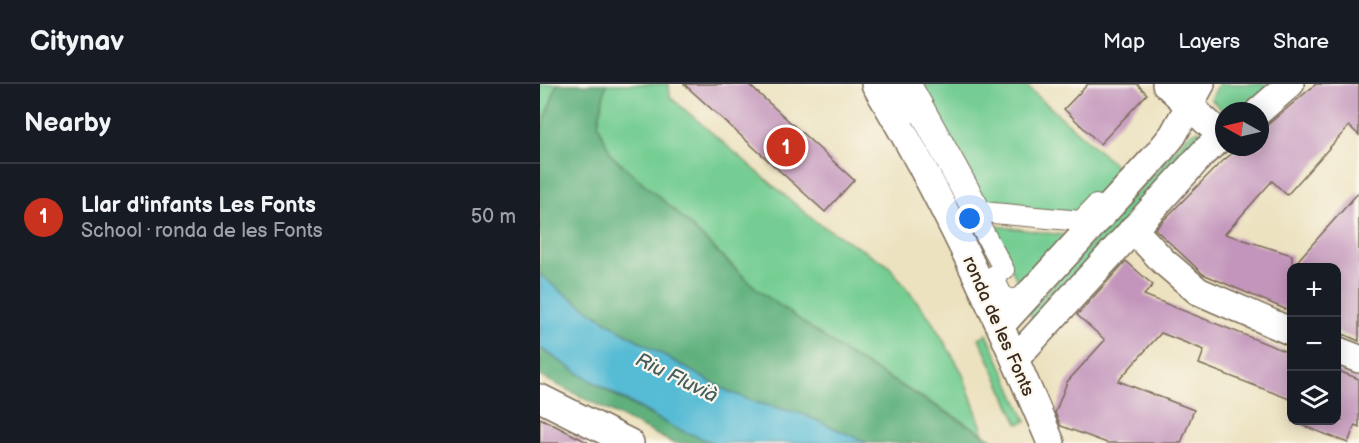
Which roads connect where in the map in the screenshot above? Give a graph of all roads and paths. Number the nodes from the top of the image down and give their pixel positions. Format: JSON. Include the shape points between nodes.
{"nodes":[{"id":1,"x":875,"y":84,"type":"edge"},
{"id":2,"x":899,"y":84,"type":"edge"},
{"id":3,"x":911,"y":84,"type":"edge"},
{"id":4,"x":1166,"y":84,"type":"edge"},
{"id":5,"x":1290,"y":84,"type":"edge"},
{"id":6,"x":1195,"y":95,"type":"edge"},
{"id":7,"x":1269,"y":102,"type":"edge"},
{"id":8,"x":1215,"y":124,"type":"edge"},
{"id":9,"x":1215,"y":144,"type":"edge"},
{"id":10,"x":1132,"y":229,"type":"junction"},
{"id":11,"x":1001,"y":325,"type":"junction"},
{"id":12,"x":1287,"y":330,"type":"edge"},
{"id":13,"x":1341,"y":352,"type":"edge"},
{"id":14,"x":1015,"y":359,"type":"junction"},
{"id":15,"x":1359,"y":359,"type":"edge"},
{"id":16,"x":540,"y":398,"type":"edge"},
{"id":17,"x":630,"y":443,"type":"edge"},
{"id":18,"x":1051,"y":443,"type":"edge"}],
"edges":[{"from":1,"to":11,"type":"street","name":"ronda de les Fonts","via":[[945,208]]},
{"from":2,"to":3,"type":"street","via":[[895,87],[911,112],[919,111],[1004,270],[993,276],[1004,297],[1013,301],[1021,298],[1130,178],[1125,174],[1081,222],[982,212]]},
{"from":4,"to":6,"type":"street"},
{"from":5,"to":7,"type":"street"},
{"from":6,"to":8,"type":"street"},
{"from":6,"to":11,"type":"street","via":[[1173,135],[1156,156]]},
{"from":9,"to":10,"type":"street"},
{"from":10,"to":12,"type":"street","via":[[1198,291]]},
{"from":10,"to":14,"type":"street"},
{"from":11,"to":14,"type":"street","name":"ronda de les Fonts"},
{"from":13,"to":15,"type":"street"},
{"from":14,"to":18,"type":"street","name":"ronda de les Fonts"},
{"from":16,"to":17,"type":"street"}]}
